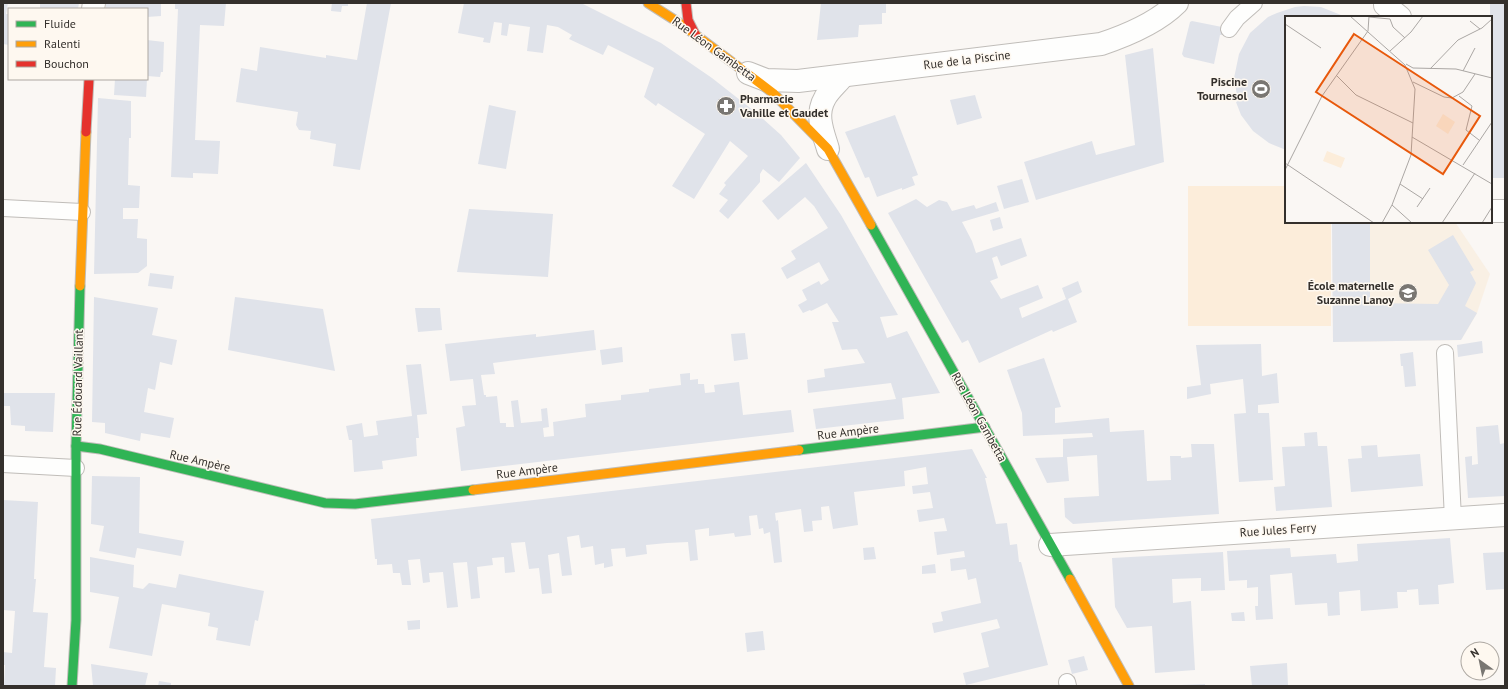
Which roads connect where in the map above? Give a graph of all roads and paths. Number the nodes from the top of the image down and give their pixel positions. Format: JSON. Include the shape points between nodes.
{"nodes":[{"id":1,"x":648,"y":3,"type":"edge"},
{"id":2,"x":686,"y":3,"type":"edge"},
{"id":3,"x":1177,"y":3,"type":"edge"},
{"id":4,"x":1254,"y":3,"type":"edge"},
{"id":5,"x":1229,"y":29,"type":"dead end"},
{"id":6,"x":696,"y":36,"type":"junction"},
{"id":7,"x":748,"y":73,"type":"junction"},
{"id":8,"x":843,"y":76,"type":"junction"},
{"id":9,"x":89,"y":80,"type":"edge"},
{"id":10,"x":828,"y":149,"type":"junction"},
{"id":11,"x":3,"y":208,"type":"edge"},
{"id":12,"x":1492,"y":211,"type":"edge"},
{"id":13,"x":1505,"y":211,"type":"edge"},
{"id":14,"x":82,"y":212,"type":"junction"},
{"id":15,"x":1445,"y":353,"type":"dead end"},
{"id":16,"x":985,"y":427,"type":"junction"},
{"id":17,"x":76,"y":446,"type":"junction"},
{"id":18,"x":3,"y":464,"type":"edge"},
{"id":19,"x":76,"y":468,"type":"junction"},
{"id":20,"x":1505,"y":515,"type":"edge"},
{"id":21,"x":1453,"y":519,"type":"junction"},
{"id":22,"x":1050,"y":545,"type":"junction"},
{"id":23,"x":72,"y":686,"type":"edge"},
{"id":24,"x":1129,"y":686,"type":"edge"}],
"edges":[{"from":1,"to":6,"type":"street","name":"Rue Léon Gambetta"},
{"from":2,"to":6,"type":"street","via":[[690,27]]},
{"from":3,"to":8,"type":"street","name":"Rue de la Piscine","via":[[1158,18],[1136,30],[1101,44]]},
{"from":4,"to":5,"type":"lane"},
{"from":6,"to":7,"type":"street","name":"Rue Léon Gambetta"},
{"from":7,"to":8,"type":"street","name":"Rue de la Piscine","via":[[766,80],[779,81]]},
{"from":7,"to":10,"type":"street","name":"Rue Léon Gambetta","via":[[792,112]]},
{"from":8,"to":10,"type":"street","name":"Rue Léon Gambetta","via":[[825,97],[819,118]]},
{"from":9,"to":14,"type":"street","name":"Rue Édouard Vaillant"},
{"from":10,"to":16,"type":"street","name":"Rue Léon Gambetta"},
{"from":11,"to":14,"type":"lane"},
{"from":12,"to":13,"type":"street"},
{"from":14,"to":17,"type":"street","name":"Rue Édouard Vaillant"},
{"from":15,"to":21,"type":"lane"},
{"from":16,"to":17,"type":"street","name":"Rue Ampère","via":[[355,504],[325,503],[100,449]]},
{"from":16,"to":22,"type":"street","name":"Rue Léon Gambetta"},
{"from":17,"to":19,"type":"street","name":"Rue Édouard Vaillant"},
{"from":18,"to":19,"type":"lane"},
{"from":19,"to":23,"type":"street","name":"Rue Édouard Vaillant","via":[[76,633]]},
{"from":20,"to":21,"type":"street","name":"Rue Jules Ferry"},
{"from":21,"to":22,"type":"street","name":"Rue Jules Ferry"},
{"from":22,"to":24,"type":"street","name":"Rue Léon Gambetta"}]}
